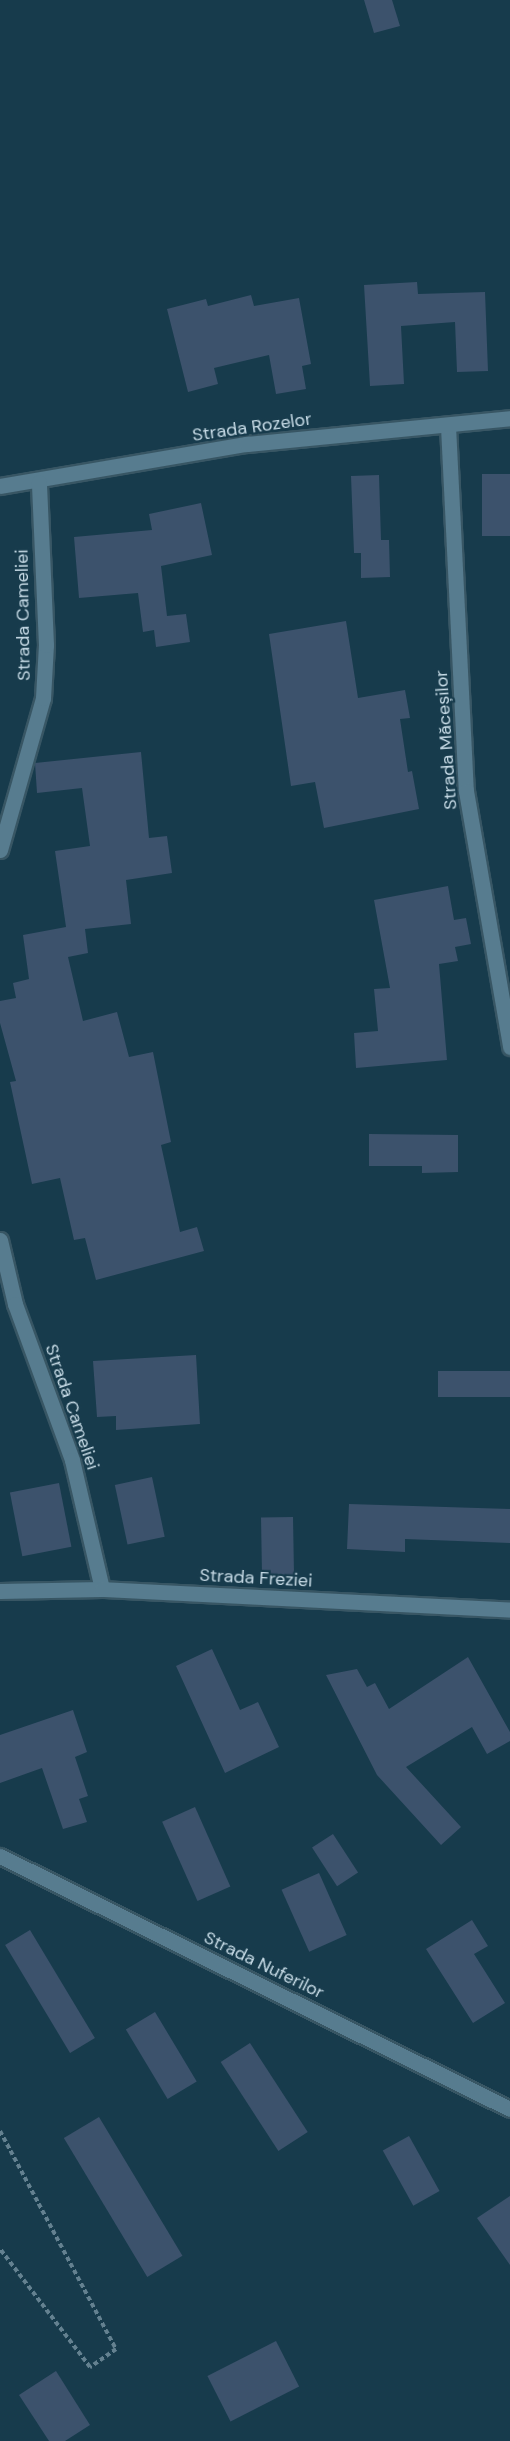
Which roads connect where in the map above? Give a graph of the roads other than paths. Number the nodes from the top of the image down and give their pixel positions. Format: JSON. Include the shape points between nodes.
{"nodes":[{"id":1,"x":510,"y":418,"type":"edge"},
{"id":2,"x":448,"y":426,"type":"junction"},
{"id":3,"x":39,"y":482,"type":"junction"},
{"id":4,"x":0,"y":486,"type":"edge"},
{"id":5,"x":0,"y":850,"type":"edge"},
{"id":6,"x":510,"y":1047,"type":"edge"},
{"id":7,"x":0,"y":1240,"type":"edge"},
{"id":8,"x":102,"y":1589,"type":"junction"},
{"id":9,"x":0,"y":1591,"type":"edge"},
{"id":10,"x":510,"y":1610,"type":"edge"},
{"id":11,"x":0,"y":1856,"type":"edge"},
{"id":12,"x":510,"y":2109,"type":"edge"}],
"edges":[{"from":1,"to":2,"type":"street","name":"Strada Rozelor"},
{"from":2,"to":3,"type":"street","name":"Strada Rozelor","via":[[247,444]]},
{"from":2,"to":6,"type":"street","name":"Strada Măceșilor","via":[[466,791]]},
{"from":3,"to":4,"type":"street","name":"Strada Rozelor"},
{"from":3,"to":5,"type":"street","name":"Strada Cameliei","via":[[46,645],[43,698]]},
{"from":7,"to":8,"type":"street","name":"Strada Cameliei","via":[[15,1304],[72,1460]]},
{"from":8,"to":9,"type":"street","name":"Strada Freziei"},
{"from":8,"to":10,"type":"street","name":"Strada Freziei"},
{"from":11,"to":12,"type":"street","name":"Strada Nuferilor"}]}
